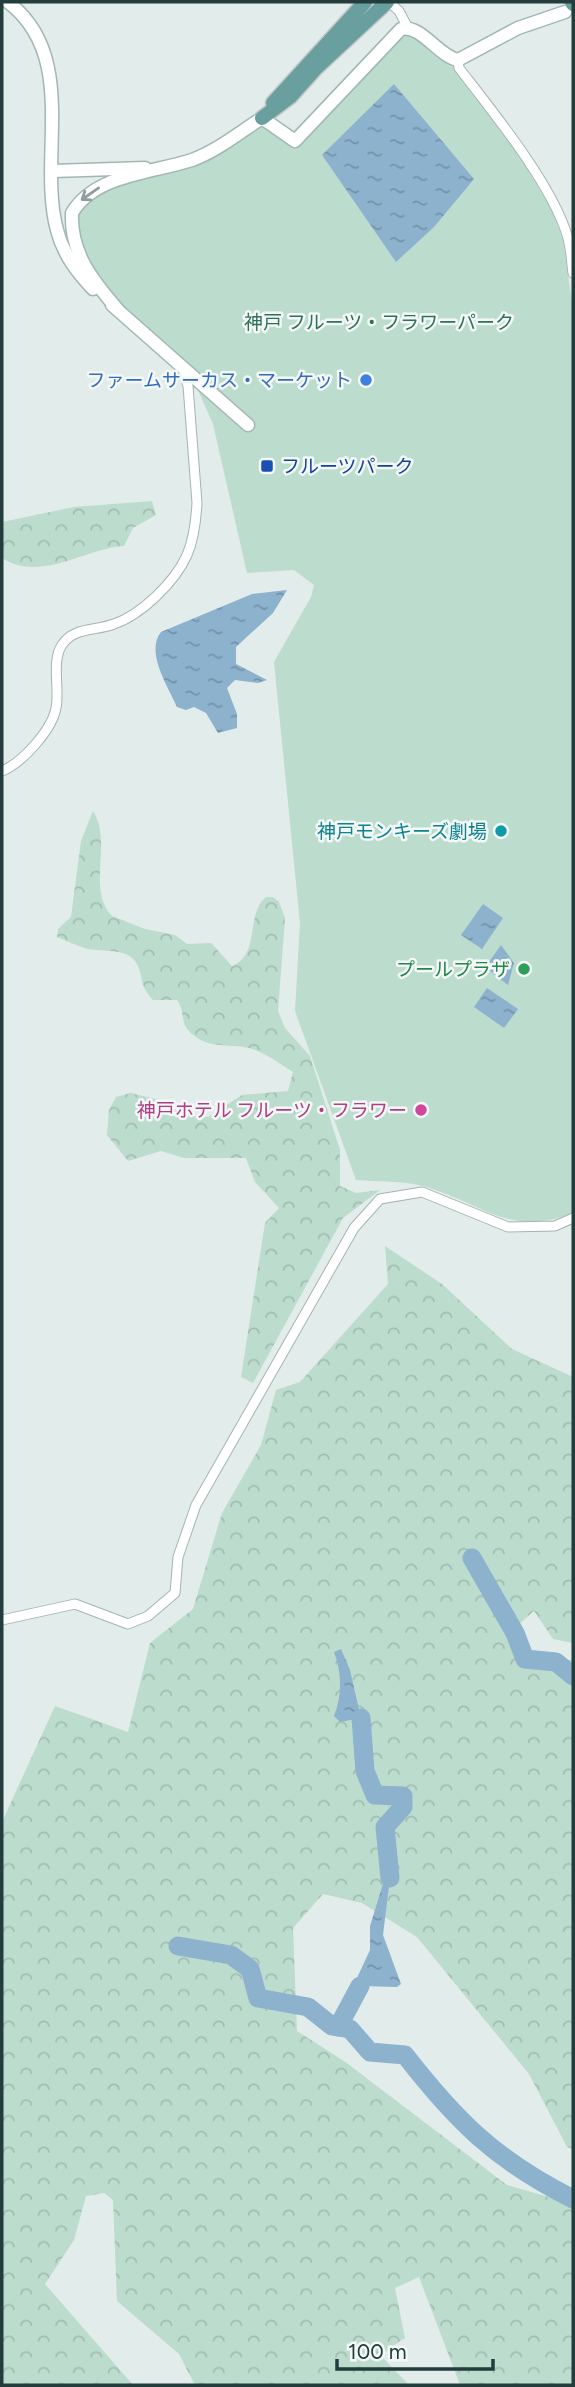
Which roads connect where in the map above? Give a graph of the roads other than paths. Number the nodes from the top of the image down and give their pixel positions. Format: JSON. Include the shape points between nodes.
{"nodes":[{"id":1,"x":8,"y":2,"type":"edge"},
{"id":2,"x":356,"y":2,"type":"edge"},
{"id":3,"x":365,"y":2,"type":"edge"},
{"id":4,"x":386,"y":2,"type":"edge"},
{"id":5,"x":570,"y":6,"type":"edge"},
{"id":6,"x":408,"y":28,"type":"junction"},
{"id":7,"x":329,"y":48,"type":"junction"},
{"id":8,"x":458,"y":60,"type":"junction"},
{"id":9,"x":262,"y":118,"type":"junction"},
{"id":10,"x":152,"y":168,"type":"junction"},
{"id":11,"x":53,"y":171,"type":"junction"},
{"id":12,"x":573,"y":272,"type":"edge"},
{"id":13,"x":118,"y":310,"type":"junction"},
{"id":14,"x":183,"y":368,"type":"junction"},
{"id":15,"x":248,"y":425,"type":"dead end"},
{"id":16,"x":2,"y":771,"type":"edge"},
{"id":17,"x":573,"y":1217,"type":"edge"},
{"id":18,"x":2,"y":1620,"type":"edge"}],
"edges":[{"from":1,"to":11,"type":"street","via":[[43,52],[52,97]]},
{"from":2,"to":7,"type":"main road"},
{"from":3,"to":7,"type":"main road"},
{"from":4,"to":6,"type":"street","via":[[400,11]]},
{"from":4,"to":7,"type":"main road","via":[[370,20]]},
{"from":5,"to":8,"type":"street"},
{"from":6,"to":8,"type":"street","via":[[448,58]]},
{"from":6,"to":9,"type":"street","via":[[390,39],[295,141]]},
{"from":7,"to":9,"type":"main road"},
{"from":8,"to":12,"type":"street","via":[[556,207],[568,236]]},
{"from":9,"to":10,"type":"street","via":[[192,160]]},
{"from":10,"to":11,"type":"street"},
{"from":10,"to":13,"type":"street","one_way":true,"via":[[99,187],[72,213],[77,253]]},
{"from":11,"to":13,"type":"street","via":[[54,213],[66,254],[80,275]]},
{"from":13,"to":14,"type":"street"},
{"from":14,"to":15,"type":"street"},
{"from":14,"to":16,"type":"street","via":[[197,503],[187,556],[134,614],[115,624],[74,633],[62,643],[56,710],[31,748]]},
{"from":17,"to":18,"type":"street","via":[[555,1226],[508,1227],[422,1192],[380,1199],[354,1228],[196,1505],[178,1557],[175,1593],[148,1616],[128,1624],[75,1604]]}]}
